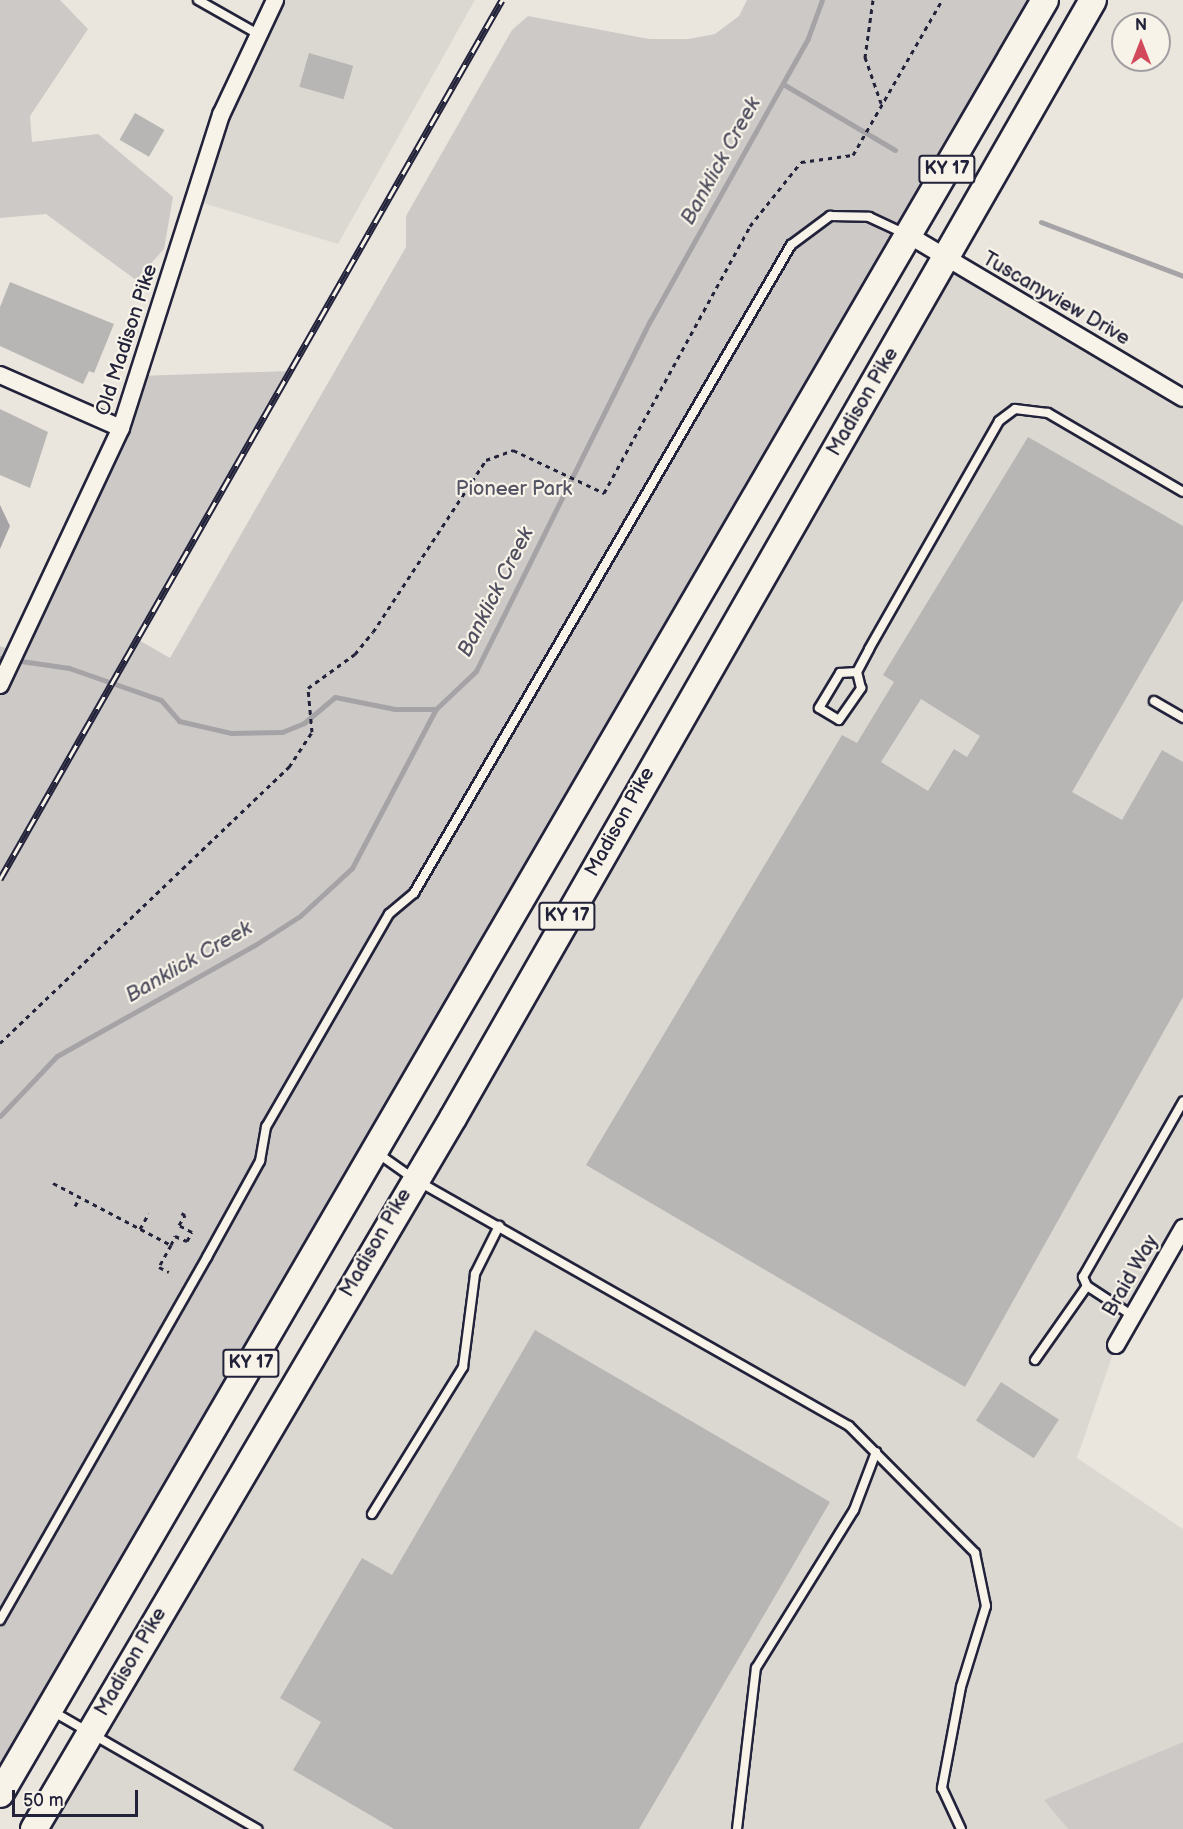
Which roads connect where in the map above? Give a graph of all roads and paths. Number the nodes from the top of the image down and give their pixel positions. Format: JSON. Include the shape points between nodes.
{"nodes":[{"id":1,"x":198,"y":0,"type":"edge"},
{"id":2,"x":275,"y":0,"type":"edge"},
{"id":3,"x":873,"y":0,"type":"edge"},
{"id":4,"x":942,"y":0,"type":"edge"},
{"id":5,"x":1046,"y":0,"type":"edge"},
{"id":6,"x":1093,"y":0,"type":"edge"},
{"id":7,"x":256,"y":33,"type":"junction"},
{"id":8,"x":881,"y":103,"type":"junction"},
{"id":9,"x":910,"y":236,"type":"junction"},
{"id":10,"x":946,"y":259,"type":"junction"},
{"id":11,"x":0,"y":375,"type":"edge"},
{"id":12,"x":1183,"y":398,"type":"edge"},
{"id":13,"x":121,"y":428,"type":"junction"},
{"id":14,"x":1183,"y":492,"type":"edge"},
{"id":15,"x":857,"y":672,"type":"junction"},
{"id":16,"x":0,"y":685,"type":"edge"},
{"id":17,"x":1154,"y":701,"type":"dead end"},
{"id":18,"x":1183,"y":718,"type":"edge"},
{"id":19,"x":0,"y":1043,"type":"edge"},
{"id":20,"x":1183,"y":1102,"type":"edge"},
{"id":21,"x":375,"y":1152,"type":"junction"},
{"id":22,"x":414,"y":1179,"type":"junction"},
{"id":23,"x":53,"y":1183,"type":"dead end"},
{"id":24,"x":80,"y":1197,"type":"junction"},
{"id":25,"x":75,"y":1206,"type":"dead end"},
{"id":26,"x":149,"y":1213,"type":"dead end"},
{"id":27,"x":181,"y":1214,"type":"dead end"},
{"id":28,"x":499,"y":1226,"type":"junction"},
{"id":29,"x":1183,"y":1228,"type":"edge"},
{"id":30,"x":140,"y":1229,"type":"junction"},
{"id":31,"x":171,"y":1245,"type":"junction"},
{"id":32,"x":169,"y":1272,"type":"dead end"},
{"id":33,"x":1087,"y":1286,"type":"junction"},
{"id":34,"x":1133,"y":1316,"type":"junction"},
{"id":35,"x":1116,"y":1345,"type":"dead end"},
{"id":36,"x":1035,"y":1360,"type":"dead end"},
{"id":37,"x":876,"y":1452,"type":"junction"},
{"id":38,"x":372,"y":1514,"type":"dead end"},
{"id":39,"x":0,"y":1620,"type":"edge"},
{"id":40,"x":51,"y":1710,"type":"junction"},
{"id":41,"x":89,"y":1735,"type":"junction"},
{"id":42,"x":0,"y":1794,"type":"edge"},
{"id":43,"x":34,"y":1829,"type":"edge"},
{"id":44,"x":257,"y":1829,"type":"edge"},
{"id":45,"x":737,"y":1829,"type":"edge"},
{"id":46,"x":961,"y":1829,"type":"edge"}],
"edges":[{"from":1,"to":7,"type":"lane"},
{"from":2,"to":7,"type":"street","name":"Old Madison Pike"},
{"from":3,"to":8,"type":"path","via":[[865,57]]},
{"from":4,"to":8,"type":"path"},
{"from":5,"to":9,"type":"main road","number":"KY 17"},
{"from":6,"to":10,"type":"main road","name":"Madison Pike","number":"KY 17"},
{"from":7,"to":13,"type":"street","name":"Old Madison Pike","via":[[221,115]]},
{"from":8,"to":19,"type":"path","via":[[847,159],[811,158],[791,169],[750,226],[604,493],[522,454],[502,450],[486,460],[373,632],[355,654],[316,680],[307,694],[312,724],[289,767]]},
{"from":9,"to":10,"type":"street","name":"Tuscanyview Drive"},
{"from":9,"to":21,"type":"main road","number":"KY 17"},
{"from":9,"to":39,"type":"lane","via":[[850,214],[820,221],[791,245],[414,893],[389,914],[266,1127],[260,1161]]},
{"from":10,"to":12,"type":"street","name":"Tuscanyview Drive"},
{"from":10,"to":22,"type":"main road","name":"Madison Pike","number":"KY 17"},
{"from":11,"to":13,"type":"street"},
{"from":13,"to":16,"type":"street","name":"Old Madison Pike"},
{"from":14,"to":15,"type":"lane","via":[[1048,413],[1015,409],[999,422]]},
{"from":15,"to":15,"type":"lane","via":[[861,688],[839,720],[819,708],[840,673]]},
{"from":17,"to":18,"type":"lane"},
{"from":20,"to":33,"type":"lane","via":[[1083,1277]]},
{"from":21,"to":22,"type":"lane"},
{"from":21,"to":40,"type":"main road","number":"KY 17"},
{"from":22,"to":28,"type":"lane"},
{"from":22,"to":41,"type":"main road","name":"Madison Pike","number":"KY 17"},
{"from":23,"to":24,"type":"path"},
{"from":24,"to":25,"type":"path"},
{"from":24,"to":30,"type":"path"},
{"from":26,"to":30,"type":"path"},
{"from":27,"to":31,"type":"path","via":[[185,1215],[179,1226],[192,1232],[187,1241],[175,1236]]},
{"from":28,"to":37,"type":"lane","via":[[849,1426]]},
{"from":28,"to":38,"type":"lane","via":[[475,1274],[463,1367]]},
{"from":29,"to":34,"type":"street","name":"Braid Way"},
{"from":30,"to":31,"type":"path"},
{"from":31,"to":32,"type":"path","via":[[159,1268]]},
{"from":33,"to":34,"type":"lane"},
{"from":33,"to":36,"type":"lane"},
{"from":34,"to":35,"type":"street","name":"Braid Way"},
{"from":37,"to":45,"type":"lane","via":[[854,1510],[756,1668]]},
{"from":37,"to":46,"type":"lane","via":[[975,1553],[986,1606],[961,1687],[942,1788]]},
{"from":40,"to":41,"type":"lane"},
{"from":40,"to":42,"type":"main road","number":"KY 17"},
{"from":41,"to":43,"type":"main road","name":"Madison Pike","number":"KY 17"},
{"from":41,"to":44,"type":"lane"}]}
